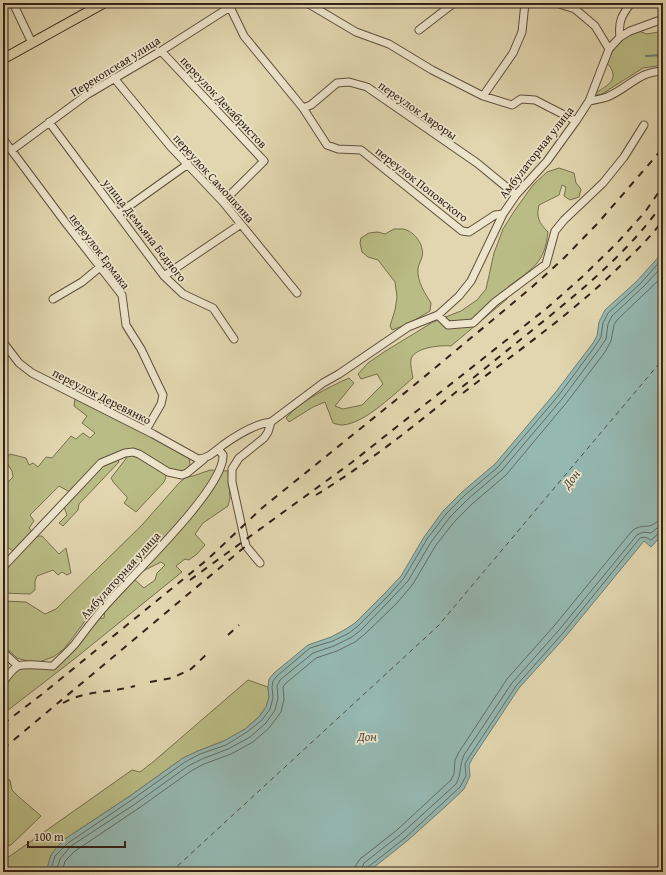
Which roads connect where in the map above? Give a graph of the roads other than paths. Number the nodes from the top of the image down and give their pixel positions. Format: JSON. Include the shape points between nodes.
{"nodes":[{"id":1,"x":13,"y":3,"type":"edge"},
{"id":2,"x":104,"y":3,"type":"edge"},
{"id":3,"x":307,"y":3,"type":"edge"},
{"id":4,"x":454,"y":3,"type":"edge"},
{"id":5,"x":525,"y":3,"type":"edge"},
{"id":6,"x":556,"y":3,"type":"edge"},
{"id":7,"x":631,"y":3,"type":"edge"},
{"id":8,"x":231,"y":5,"type":"edge"},
{"id":9,"x":663,"y":19,"type":"edge"},
{"id":10,"x":419,"y":30,"type":"dead end"},
{"id":11,"x":620,"y":37,"type":"junction"},
{"id":12,"x":32,"y":43,"type":"junction"},
{"id":13,"x":609,"y":49,"type":"junction"},
{"id":14,"x":161,"y":51,"type":"junction"},
{"id":15,"x":3,"y":59,"type":"edge"},
{"id":16,"x":663,"y":71,"type":"edge"},
{"id":17,"x":114,"y":78,"type":"junction"},
{"id":18,"x":483,"y":96,"type":"junction"},
{"id":19,"x":589,"y":101,"type":"junction"},
{"id":20,"x":303,"y":108,"type":"junction"},
{"id":21,"x":576,"y":121,"type":"junction"},
{"id":22,"x":49,"y":122,"type":"junction"},
{"id":23,"x":644,"y":125,"type":"dead end"},
{"id":24,"x":3,"y":139,"type":"edge"},
{"id":25,"x":12,"y":150,"type":"junction"},
{"id":26,"x":188,"y":164,"type":"junction"},
{"id":27,"x":516,"y":195,"type":"junction"},
{"id":28,"x":223,"y":202,"type":"junction"},
{"id":29,"x":118,"y":214,"type":"junction"},
{"id":30,"x":503,"y":214,"type":"junction"},
{"id":31,"x":241,"y":224,"type":"junction"},
{"id":32,"x":100,"y":267,"type":"junction"},
{"id":33,"x":164,"y":276,"type":"junction"},
{"id":34,"x":297,"y":294,"type":"dead end"},
{"id":35,"x":53,"y":299,"type":"dead end"},
{"id":36,"x":438,"y":315,"type":"junction"},
{"id":37,"x":234,"y":339,"type":"dead end"},
{"id":38,"x":3,"y":342,"type":"edge"},
{"id":39,"x":271,"y":422,"type":"junction"},
{"id":40,"x":146,"y":430,"type":"junction"},
{"id":41,"x":218,"y":449,"type":"junction"},
{"id":42,"x":201,"y":459,"type":"junction"},
{"id":43,"x":260,"y":563,"type":"dead end"},
{"id":44,"x":3,"y":567,"type":"edge"},
{"id":45,"x":3,"y":652,"type":"edge"},
{"id":46,"x":18,"y":666,"type":"junction"},
{"id":47,"x":3,"y":682,"type":"edge"}],
"edges":[{"from":1,"to":12,"type":"street"},
{"from":2,"to":12,"type":"main road"},
{"from":3,"to":18,"type":"street","via":[[356,32],[389,44]]},
{"from":4,"to":10,"type":"street"},
{"from":5,"to":18,"type":"street","via":[[522,32],[514,53]]},
{"from":6,"to":13,"type":"street","via":[[575,10],[595,26]]},
{"from":7,"to":11,"type":"street","via":[[620,19]]},
{"from":8,"to":14,"type":"street","name":"Перекопская улица"},
{"from":8,"to":20,"type":"street","name":"переулок Поповского","via":[[244,36]]},
{"from":9,"to":11,"type":"street","name":"Амбулаторная улица"},
{"from":11,"to":13,"type":"street","name":"Амбулаторная улица"},
{"from":12,"to":15,"type":"main road"},
{"from":13,"to":19,"type":"street","name":"Амбулаторная улица"},
{"from":14,"to":17,"type":"street","name":"Перекопская улица"},
{"from":14,"to":28,"type":"street","name":"переулок Декабристов","via":[[264,161]]},
{"from":16,"to":19,"type":"street","via":[[640,76],[608,96]]},
{"from":17,"to":22,"type":"street","name":"Перекопская улица"},
{"from":17,"to":26,"type":"street","name":"переулок Самошкина"},
{"from":18,"to":21,"type":"street","via":[[512,105],[521,99],[535,100]]},
{"from":19,"to":21,"type":"street","name":"Амбулаторная улица"},
{"from":20,"to":27,"type":"street","name":"переулок Авроры","via":[[311,105],[337,83],[349,82],[367,87],[477,163]]},
{"from":20,"to":30,"type":"street","name":"переулок Поповского","via":[[328,146],[361,150],[462,231],[469,232],[494,215]]},
{"from":21,"to":27,"type":"street","name":"Амбулаторная улица","via":[[547,161]]},
{"from":22,"to":25,"type":"street","name":"Перекопская улица"},
{"from":22,"to":29,"type":"street","name":"улица Демьяна Бедного"},
{"from":23,"to":36,"type":"street","via":[[624,157],[603,183],[555,231],[546,264],[495,302],[473,323],[448,325]]},
{"from":24,"to":25,"type":"street","name":"переулок Ермака"},
{"from":25,"to":32,"type":"street","name":"переулок Ермака"},
{"from":26,"to":28,"type":"street","name":"переулок Самошкина"},
{"from":26,"to":29,"type":"street"},
{"from":27,"to":30,"type":"street","name":"Амбулаторная улица"},
{"from":28,"to":31,"type":"street","name":"переулок Самошкина"},
{"from":29,"to":33,"type":"street","name":"улица Демьяна Бедного"},
{"from":30,"to":36,"type":"street","name":"Амбулаторная улица","via":[[471,281]]},
{"from":31,"to":33,"type":"street"},
{"from":31,"to":34,"type":"street","name":"переулок Самошкина"},
{"from":32,"to":35,"type":"street","via":[[82,282]]},
{"from":32,"to":40,"type":"street","name":"переулок Ермака","via":[[122,295],[126,325],[141,349],[163,395],[161,404]]},
{"from":33,"to":37,"type":"street","name":"улица Демьяна Бедного","via":[[183,294],[213,308]]},
{"from":36,"to":39,"type":"street","name":"Амбулаторная улица","via":[[408,327],[322,383]]},
{"from":38,"to":40,"type":"street","name":"переулок Деревянко","via":[[19,363],[32,373]]},
{"from":39,"to":41,"type":"street","name":"Амбулаторная улица","via":[[253,427]]},
{"from":39,"to":43,"type":"street","name":"Амбулаторная улица","via":[[264,438],[239,458],[232,469],[232,482],[246,546]]},
{"from":40,"to":42,"type":"street","name":"переулок Деревянко"},
{"from":41,"to":42,"type":"street","name":"Амбулаторная улица"},
{"from":41,"to":46,"type":"street","name":"Амбулаторная улица","via":[[223,455],[224,462],[204,496],[106,604],[73,646],[53,666]]},
{"from":42,"to":44,"type":"street","name":"Амбулаторная улица","via":[[182,475],[168,472],[133,452],[101,463]]},
{"from":45,"to":46,"type":"street"},
{"from":46,"to":47,"type":"street"}]}
